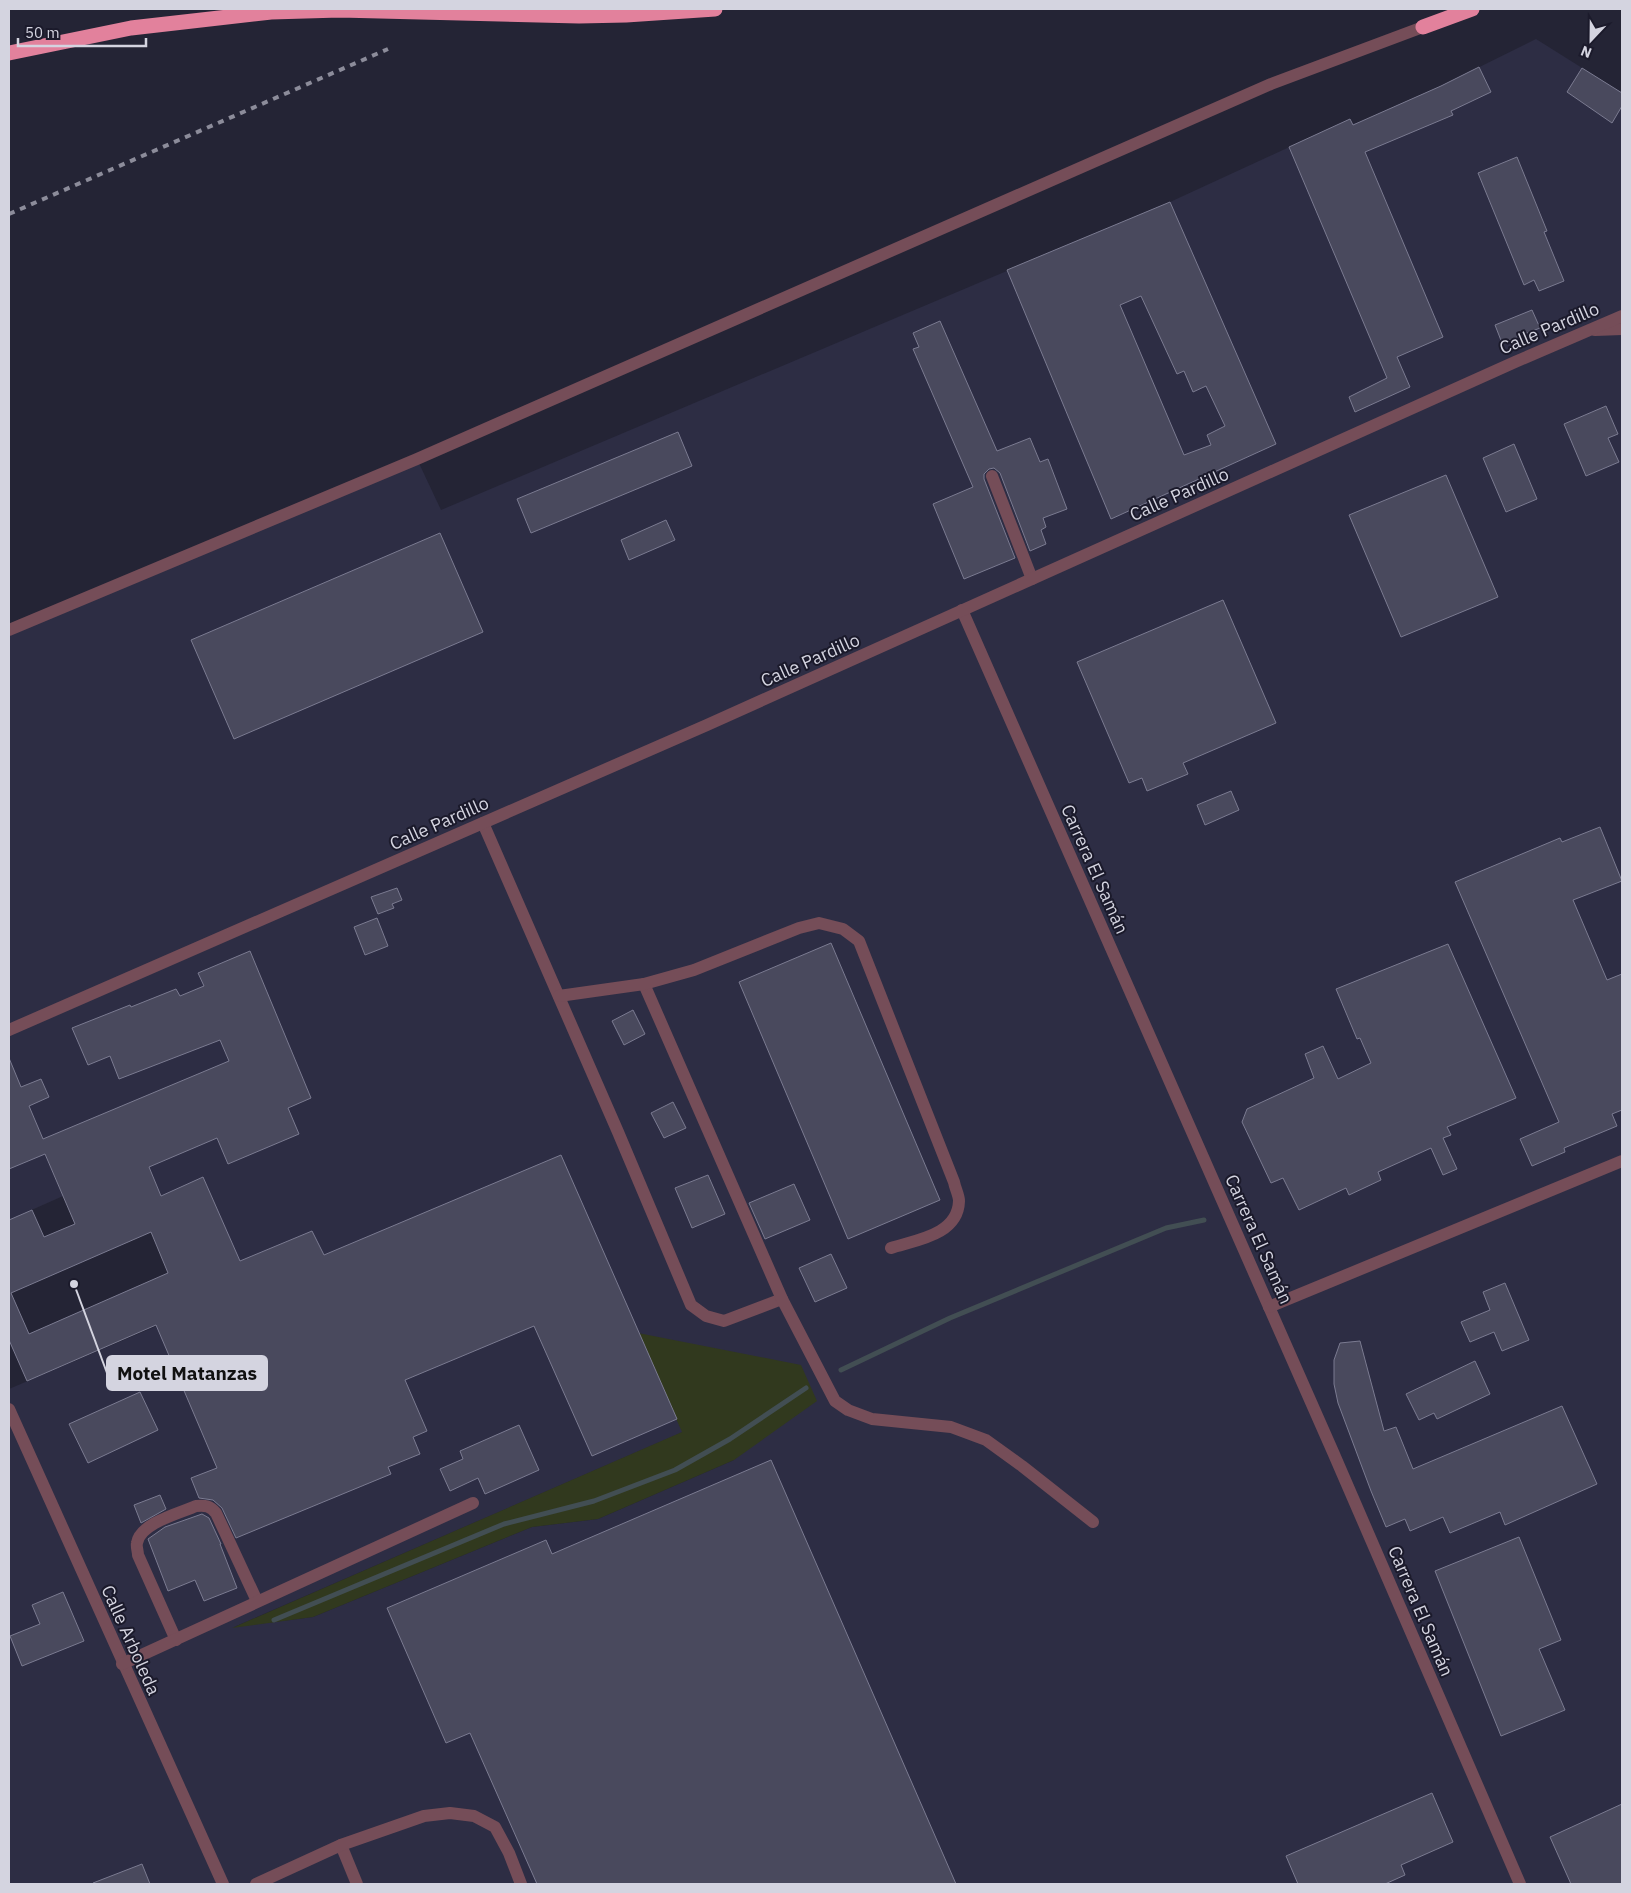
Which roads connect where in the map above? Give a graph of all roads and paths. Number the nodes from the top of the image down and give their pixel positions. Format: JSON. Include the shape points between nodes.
{"nodes":[{"id":1,"x":715,"y":9,"type":"edge"},
{"id":2,"x":1452,"y":9,"type":"edge"},
{"id":3,"x":1472,"y":9,"type":"edge"},
{"id":4,"x":1423,"y":27,"type":"junction"},
{"id":5,"x":9,"y":53,"type":"edge"},
{"id":6,"x":1622,"y":316,"type":"edge"},
{"id":7,"x":1622,"y":329,"type":"edge"},
{"id":8,"x":1589,"y":330,"type":"junction"},
{"id":9,"x":992,"y":476,"type":"dead end"},
{"id":10,"x":1032,"y":579,"type":"junction"},
{"id":11,"x":962,"y":610,"type":"junction"},
{"id":12,"x":9,"y":630,"type":"edge"},
{"id":13,"x":483,"y":823,"type":"junction"},
{"id":14,"x":644,"y":984,"type":"junction"},
{"id":15,"x":559,"y":996,"type":"junction"},
{"id":16,"x":9,"y":1030,"type":"edge"},
{"id":17,"x":1622,"y":1161,"type":"edge"},
{"id":18,"x":891,"y":1248,"type":"dead end"},
{"id":19,"x":782,"y":1299,"type":"junction"},
{"id":20,"x":1269,"y":1307,"type":"junction"},
{"id":21,"x":9,"y":1409,"type":"edge"},
{"id":22,"x":473,"y":1503,"type":"dead end"},
{"id":23,"x":1093,"y":1522,"type":"dead end"},
{"id":24,"x":258,"y":1601,"type":"junction"},
{"id":25,"x":176,"y":1640,"type":"junction"},
{"id":26,"x":122,"y":1664,"type":"junction"},
{"id":27,"x":341,"y":1845,"type":"junction"},
{"id":28,"x":222,"y":1884,"type":"edge"},
{"id":29,"x":256,"y":1884,"type":"edge"},
{"id":30,"x":357,"y":1884,"type":"edge"},
{"id":31,"x":521,"y":1884,"type":"edge"},
{"id":32,"x":1520,"y":1884,"type":"edge"}],
"edges":[{"from":1,"to":5,"type":"highway","via":[[626,15],[340,10],[271,12],[131,28]]},
{"from":2,"to":4,"type":"highway"},
{"from":3,"to":4,"type":"highway"},
{"from":4,"to":12,"type":"street","via":[[1271,84],[417,459]]},
{"from":6,"to":8,"type":"street","name":"Calle Pardillo"},
{"from":7,"to":8,"type":"street"},
{"from":8,"to":10,"type":"street","name":"Calle Pardillo"},
{"from":9,"to":10,"type":"street"},
{"from":10,"to":11,"type":"street","name":"Calle Pardillo"},
{"from":11,"to":13,"type":"street","name":"Calle Pardillo"},
{"from":11,"to":20,"type":"street","name":"Carrera El Samán"},
{"from":13,"to":15,"type":"street"},
{"from":13,"to":16,"type":"street","name":"Calle Pardillo"},
{"from":14,"to":15,"type":"street"},
{"from":14,"to":18,"type":"street","via":[[694,970],[799,928],[819,924],[842,929],[859,941],[959,1200],[956,1216],[945,1229]]},
{"from":14,"to":19,"type":"street"},
{"from":15,"to":19,"type":"street","via":[[691,1305],[706,1316],[724,1321]]},
{"from":17,"to":20,"type":"street"},
{"from":19,"to":23,"type":"street","via":[[835,1401],[872,1419],[951,1427],[986,1440]]},
{"from":20,"to":32,"type":"street","name":"Carrera El Samán"},
{"from":21,"to":26,"type":"street","name":"Calle Arboleda"},
{"from":22,"to":24,"type":"street"},
{"from":24,"to":25,"type":"street"},
{"from":24,"to":25,"type":"street","via":[[211,1508],[196,1506],[148,1526],[136,1544],[138,1555]]},
{"from":25,"to":26,"type":"street"},
{"from":26,"to":28,"type":"street","name":"Calle Arboleda"},
{"from":27,"to":29,"type":"street"},
{"from":27,"to":30,"type":"street"},
{"from":27,"to":31,"type":"street","via":[[424,1816],[450,1813],[474,1816],[494,1827]]}]}
